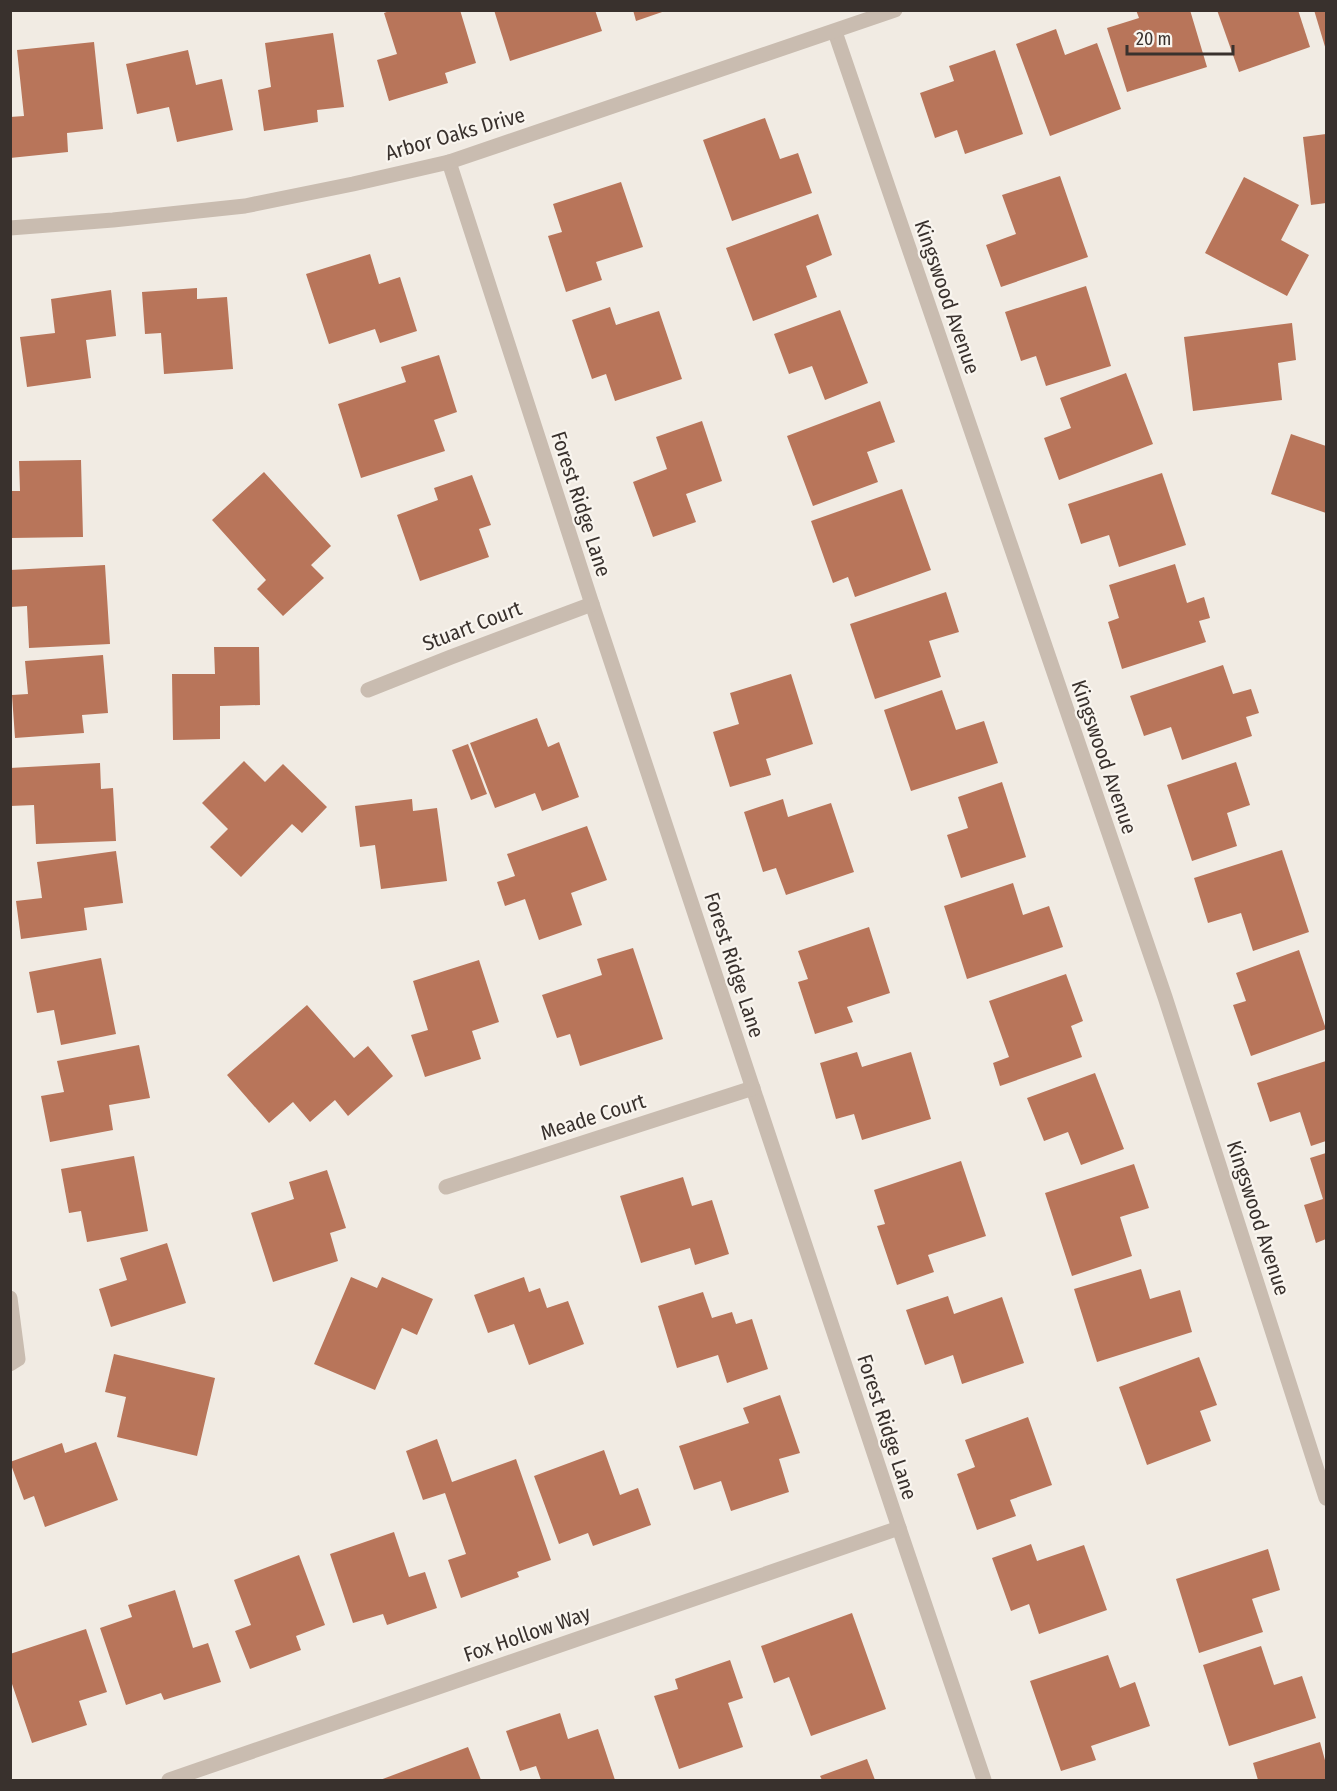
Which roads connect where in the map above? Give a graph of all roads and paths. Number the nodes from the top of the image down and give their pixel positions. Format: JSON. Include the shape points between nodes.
{"nodes":[{"id":1,"x":895,"y":10,"type":"edge"},
{"id":2,"x":834,"y":32,"type":"junction"},
{"id":3,"x":449,"y":162,"type":"junction"},
{"id":4,"x":10,"y":228,"type":"edge"},
{"id":5,"x":592,"y":604,"type":"junction"},
{"id":6,"x":368,"y":690,"type":"dead end"},
{"id":7,"x":753,"y":1088,"type":"junction"},
{"id":8,"x":446,"y":1187,"type":"dead end"},
{"id":9,"x":10,"y":1298,"type":"edge"},
{"id":10,"x":10,"y":1364,"type":"edge"},
{"id":11,"x":1326,"y":1498,"type":"edge"},
{"id":12,"x":899,"y":1528,"type":"junction"},
{"id":13,"x":169,"y":1780,"type":"edge"},
{"id":14,"x":984,"y":1780,"type":"edge"}],
"edges":[{"from":1,"to":2,"type":"street","name":"Arbor Oaks Drive"},
{"from":2,"to":3,"type":"street","name":"Arbor Oaks Drive"},
{"from":2,"to":11,"type":"street","name":"Kingswood Avenue","via":[[1165,998]]},
{"from":3,"to":4,"type":"street","name":"Arbor Oaks Drive","via":[[245,206]]},
{"from":3,"to":5,"type":"street","name":"Forest Ridge Lane"},
{"from":5,"to":6,"type":"street","name":"Stuart Court"},
{"from":5,"to":7,"type":"street","name":"Forest Ridge Lane"},
{"from":7,"to":8,"type":"street","name":"Meade Court"},
{"from":7,"to":12,"type":"street","name":"Forest Ridge Lane"},
{"from":9,"to":10,"type":"street","via":[[18,1359]]},
{"from":12,"to":13,"type":"street","name":"Fox Hollow Way"},
{"from":12,"to":14,"type":"street","name":"Forest Ridge Lane"}]}
